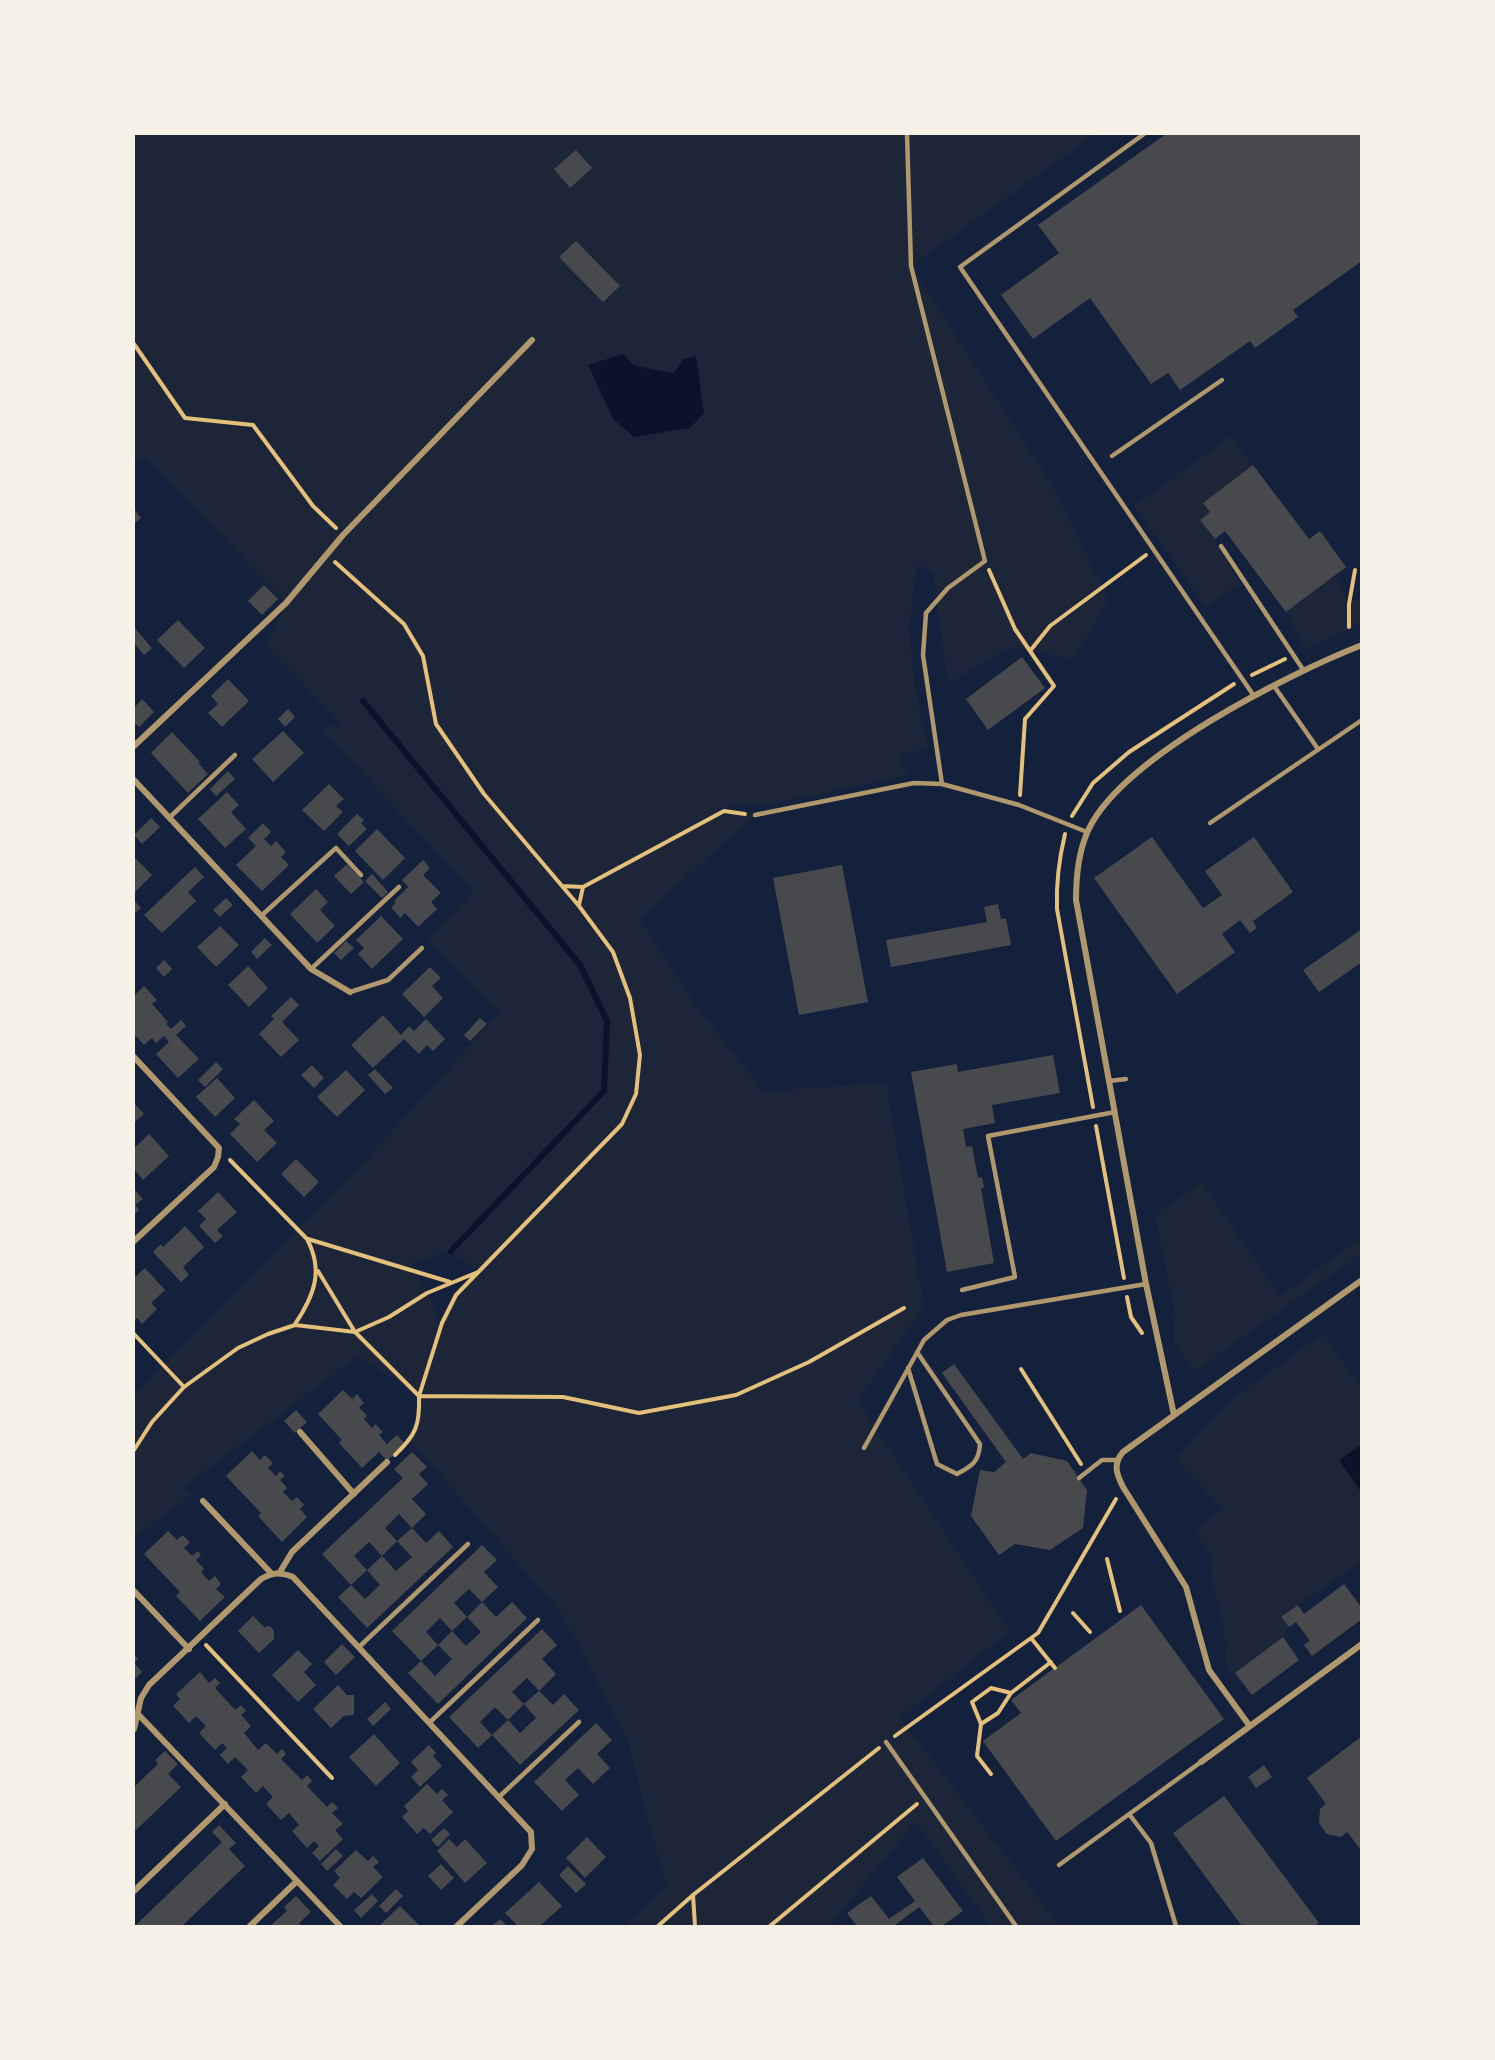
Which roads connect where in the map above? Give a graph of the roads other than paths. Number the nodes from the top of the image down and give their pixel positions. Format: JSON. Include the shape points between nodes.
{"nodes":[{"id":1,"x":907,"y":134,"type":"edge"},
{"id":2,"x":1144,"y":134,"type":"edge"},
{"id":3,"x":532,"y":340,"type":"dead end"},
{"id":4,"x":1222,"y":380,"type":"dead end"},
{"id":5,"x":1112,"y":456,"type":"dead end"},
{"id":6,"x":1221,"y":546,"type":"dead end"},
{"id":7,"x":1362,"y":645,"type":"edge"},
{"id":8,"x":1304,"y":671,"type":"junction"},
{"id":9,"x":1274,"y":686,"type":"junction"},
{"id":10,"x":1254,"y":696,"type":"junction"},
{"id":11,"x":1362,"y":720,"type":"edge"},
{"id":12,"x":134,"y":746,"type":"edge"},
{"id":13,"x":1318,"y":749,"type":"junction"},
{"id":14,"x":235,"y":755,"type":"dead end"},
{"id":15,"x":134,"y":780,"type":"edge"},
{"id":16,"x":942,"y":784,"type":"junction"},
{"id":17,"x":755,"y":815,"type":"road end"},
{"id":18,"x":169,"y":818,"type":"junction"},
{"id":19,"x":1210,"y":823,"type":"dead end"},
{"id":20,"x":1087,"y":832,"type":"junction"},
{"id":21,"x":361,"y":875,"type":"dead end"},
{"id":22,"x":399,"y":887,"type":"dead end"},
{"id":23,"x":261,"y":916,"type":"junction"},
{"id":24,"x":422,"y":948,"type":"dead end"},
{"id":25,"x":311,"y":969,"type":"junction"},
{"id":26,"x":350,"y":992,"type":"joint"},
{"id":27,"x":134,"y":1057,"type":"edge"},
{"id":28,"x":1126,"y":1078,"type":"dead end"},
{"id":29,"x":1109,"y":1082,"type":"junction"},
{"id":30,"x":1115,"y":1112,"type":"junction"},
{"id":31,"x":134,"y":1241,"type":"edge"},
{"id":32,"x":1362,"y":1280,"type":"edge"},
{"id":33,"x":1146,"y":1284,"type":"junction"},
{"id":34,"x":962,"y":1290,"type":"dead end"},
{"id":35,"x":917,"y":1352,"type":"junction"},
{"id":36,"x":908,"y":1368,"type":"junction"},
{"id":37,"x":1174,"y":1415,"type":"junction"},
{"id":38,"x":300,"y":1432,"type":"dead end"},
{"id":39,"x":864,"y":1448,"type":"dead end"},
{"id":40,"x":1117,"y":1460,"type":"junction"},
{"id":41,"x":387,"y":1462,"type":"road end"},
{"id":42,"x":1079,"y":1478,"type":"dead end"},
{"id":43,"x":354,"y":1494,"type":"junction"},
{"id":44,"x":203,"y":1501,"type":"dead end"},
{"id":45,"x":468,"y":1544,"type":"dead end"},
{"id":46,"x":280,"y":1572,"type":"junction"},
{"id":47,"x":271,"y":1573,"type":"junction"},
{"id":48,"x":134,"y":1591,"type":"edge"},
{"id":49,"x":538,"y":1620,"type":"dead end"},
{"id":50,"x":1362,"y":1644,"type":"edge"},
{"id":51,"x":359,"y":1647,"type":"junction"},
{"id":52,"x":189,"y":1648,"type":"junction"},
{"id":53,"x":137,"y":1713,"type":"junction"},
{"id":54,"x":579,"y":1722,"type":"dead end"},
{"id":55,"x":429,"y":1723,"type":"junction"},
{"id":56,"x":1249,"y":1725,"type":"junction"},
{"id":57,"x":134,"y":1729,"type":"edge"},
{"id":58,"x":886,"y":1742,"type":"road end"},
{"id":59,"x":1201,"y":1761,"type":"joint"},
{"id":60,"x":499,"y":1797,"type":"junction"},
{"id":61,"x":225,"y":1804,"type":"junction"},
{"id":62,"x":1129,"y":1814,"type":"junction"},
{"id":63,"x":1059,"y":1866,"type":"dead end"},
{"id":64,"x":297,"y":1881,"type":"junction"},
{"id":65,"x":134,"y":1891,"type":"edge"},
{"id":66,"x":250,"y":1926,"type":"edge"},
{"id":67,"x":340,"y":1926,"type":"edge"},
{"id":68,"x":457,"y":1926,"type":"edge"},
{"id":69,"x":1016,"y":1926,"type":"edge"},
{"id":70,"x":1176,"y":1926,"type":"edge"}],
"edges":[{"from":1,"to":16,"type":"lane","via":[[910,266],[986,561],[948,588],[926,613],[922,655]]},
{"from":2,"to":10,"type":"lane","via":[[960,267]]},
{"from":3,"to":12,"type":"street","via":[[343,535],[286,603]]},
{"from":4,"to":5,"type":"lane"},
{"from":6,"to":8,"type":"lane"},
{"from":7,"to":8,"type":"street"},
{"from":8,"to":9,"type":"street"},
{"from":9,"to":10,"type":"street"},
{"from":9,"to":13,"type":"lane"},
{"from":10,"to":20,"type":"street","via":[[1178,742],[1129,780],[1107,801]]},
{"from":11,"to":13,"type":"lane"},
{"from":13,"to":19,"type":"lane"},
{"from":14,"to":18,"type":"lane"},
{"from":15,"to":18,"type":"street"},
{"from":16,"to":17,"type":"lane","via":[[914,783]]},
{"from":16,"to":20,"type":"lane","via":[[1019,805]]},
{"from":18,"to":23,"type":"street"},
{"from":20,"to":29,"type":"street","via":[[1076,875],[1076,900]]},
{"from":21,"to":23,"type":"lane","via":[[336,848]]},
{"from":22,"to":25,"type":"lane"},
{"from":23,"to":25,"type":"street"},
{"from":24,"to":26,"type":"lane","via":[[388,980]]},
{"from":25,"to":26,"type":"street"},
{"from":27,"to":31,"type":"street","via":[[219,1148],[214,1167]]},
{"from":28,"to":29,"type":"lane"},
{"from":29,"to":30,"type":"street"},
{"from":30,"to":33,"type":"street"},
{"from":30,"to":34,"type":"lane","via":[[988,1136],[1015,1278]]},
{"from":32,"to":37,"type":"street"},
{"from":33,"to":35,"type":"lane","via":[[961,1315],[947,1320],[924,1340]]},
{"from":33,"to":37,"type":"street"},
{"from":35,"to":36,"type":"lane"},
{"from":35,"to":36,"type":"lane","via":[[980,1444],[980,1455],[957,1474],[937,1464]]},
{"from":36,"to":39,"type":"lane"},
{"from":37,"to":40,"type":"street"},
{"from":38,"to":43,"type":"street"},
{"from":40,"to":42,"type":"lane","via":[[1102,1460]]},
{"from":40,"to":56,"type":"street","via":[[1116,1471],[1123,1486],[1186,1587],[1209,1670]]},
{"from":41,"to":43,"type":"street"},
{"from":43,"to":46,"type":"street","via":[[292,1552]]},
{"from":44,"to":47,"type":"street"},
{"from":45,"to":51,"type":"lane"},
{"from":46,"to":47,"type":"street"},
{"from":46,"to":51,"type":"street","via":[[293,1577]]},
{"from":47,"to":52,"type":"street"},
{"from":48,"to":52,"type":"street"},
{"from":49,"to":55,"type":"lane"},
{"from":50,"to":56,"type":"street"},
{"from":51,"to":55,"type":"street"},
{"from":52,"to":53,"type":"street","via":[[149,1685]]},
{"from":53,"to":57,"type":"street"},
{"from":53,"to":61,"type":"street"},
{"from":54,"to":60,"type":"lane"},
{"from":55,"to":60,"type":"street"},
{"from":56,"to":59,"type":"street"},
{"from":58,"to":69,"type":"lane"},
{"from":59,"to":62,"type":"lane"},
{"from":60,"to":68,"type":"street","via":[[531,1832],[532,1849],[522,1865]]},
{"from":61,"to":64,"type":"street"},
{"from":61,"to":65,"type":"street"},
{"from":62,"to":63,"type":"lane"},
{"from":62,"to":70,"type":"lane","via":[[1151,1843]]},
{"from":64,"to":66,"type":"street"},
{"from":64,"to":67,"type":"street"}]}
